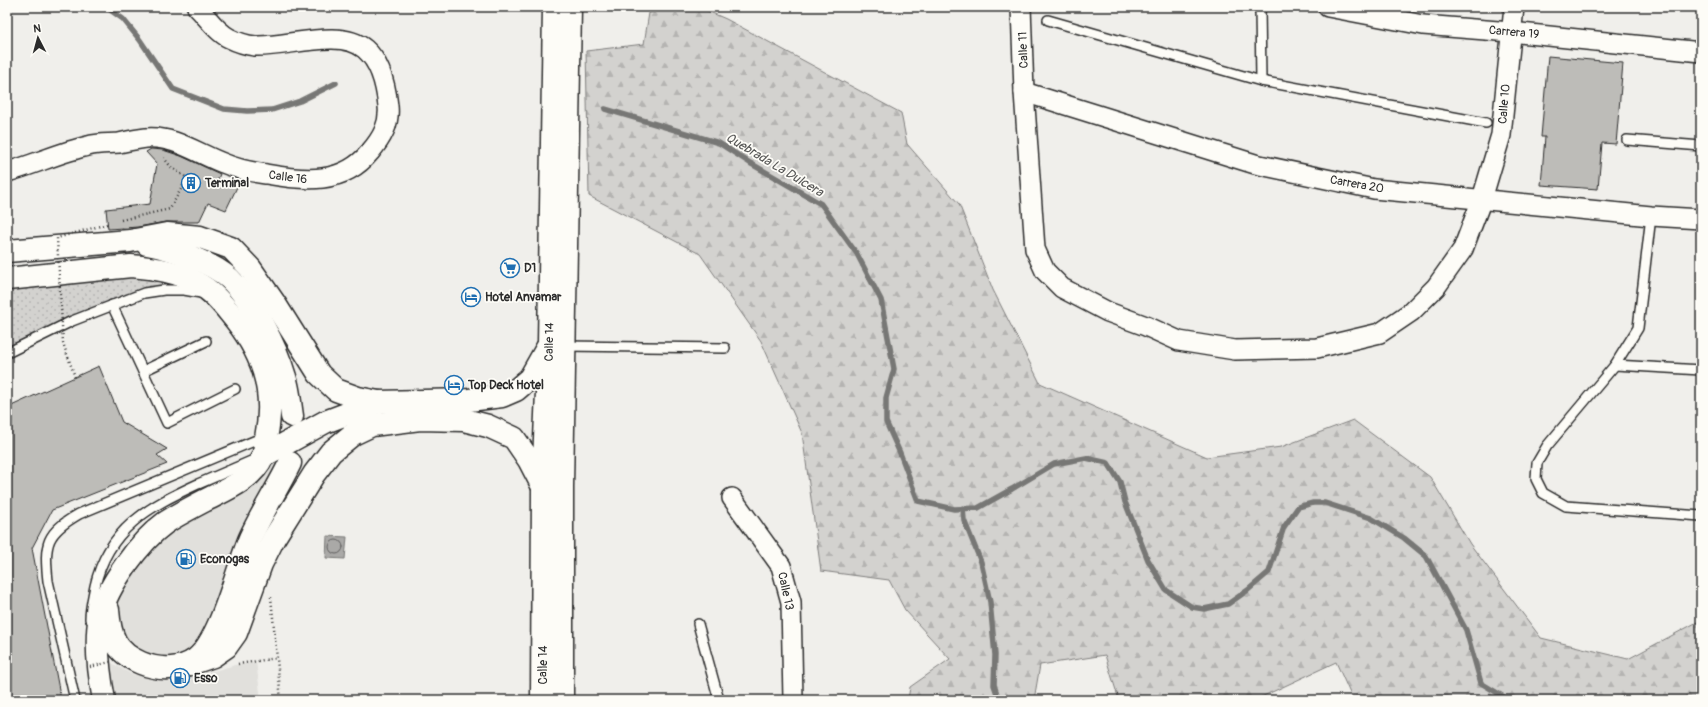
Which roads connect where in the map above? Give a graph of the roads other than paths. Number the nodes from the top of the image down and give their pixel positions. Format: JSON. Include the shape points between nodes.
{"nodes":[{"id":1,"x":197,"y":7,"type":"edge"},
{"id":2,"x":1021,"y":7,"type":"edge"},
{"id":3,"x":1260,"y":7,"type":"edge"},
{"id":4,"x":1328,"y":7,"type":"edge"},
{"id":5,"x":1514,"y":7,"type":"edge"},
{"id":6,"x":568,"y":9,"type":"edge"},
{"id":7,"x":1048,"y":20,"type":"dead end"},
{"id":8,"x":1511,"y":32,"type":"junction"},
{"id":9,"x":1701,"y":52,"type":"edge"},
{"id":10,"x":1261,"y":82,"type":"junction"},
{"id":11,"x":1024,"y":92,"type":"junction"},
{"id":12,"x":1486,"y":122,"type":"dead end"},
{"id":13,"x":1627,"y":140,"type":"dead end"},
{"id":14,"x":1701,"y":146,"type":"edge"},
{"id":15,"x":7,"y":172,"type":"edge"},
{"id":16,"x":1482,"y":199,"type":"junction"},
{"id":17,"x":1651,"y":216,"type":"junction"},
{"id":18,"x":1701,"y":219,"type":"edge"},
{"id":19,"x":130,"y":241,"type":"junction"},
{"id":20,"x":7,"y":251,"type":"edge"},
{"id":21,"x":7,"y":279,"type":"edge"},
{"id":22,"x":216,"y":298,"type":"junction"},
{"id":23,"x":112,"y":305,"type":"junction"},
{"id":24,"x":206,"y":341,"type":"dead end"},
{"id":25,"x":557,"y":345,"type":"junction"},
{"id":26,"x":724,"y":348,"type":"dead end"},
{"id":27,"x":7,"y":353,"type":"edge"},
{"id":28,"x":1615,"y":366,"type":"junction"},
{"id":29,"x":1701,"y":370,"type":"edge"},
{"id":30,"x":143,"y":371,"type":"junction"},
{"id":31,"x":235,"y":389,"type":"dead end"},
{"id":32,"x":378,"y":402,"type":"junction"},
{"id":33,"x":564,"y":409,"type":"junction"},
{"id":34,"x":292,"y":416,"type":"dead end"},
{"id":35,"x":546,"y":426,"type":"junction"},
{"id":36,"x":514,"y":438,"type":"junction"},
{"id":37,"x":265,"y":445,"type":"junction"},
{"id":38,"x":290,"y":462,"type":"dead end"},
{"id":39,"x":543,"y":485,"type":"junction"},
{"id":40,"x":732,"y":498,"type":"dead end"},
{"id":41,"x":1701,"y":516,"type":"edge"},
{"id":42,"x":107,"y":599,"type":"junction"},
{"id":43,"x":698,"y":624,"type":"dead end"},
{"id":44,"x":184,"y":666,"type":"junction"},
{"id":45,"x":101,"y":677,"type":"edge"},
{"id":46,"x":75,"y":700,"type":"edge"},
{"id":47,"x":542,"y":700,"type":"edge"},
{"id":48,"x":562,"y":700,"type":"edge"},
{"id":49,"x":719,"y":700,"type":"edge"},
{"id":50,"x":793,"y":700,"type":"edge"}],
"edges":[{"from":1,"to":15,"type":"street","name":"Calle 16","via":[[227,37],[239,43],[255,46],[337,40],[358,44],[367,50],[378,66],[386,90],[389,118],[383,136],[361,162],[344,172],[312,180],[258,173],[225,164],[160,138],[89,145]]},
{"from":2,"to":11,"type":"street","name":"Calle 11"},
{"from":3,"to":10,"type":"lane"},
{"from":4,"to":8,"type":"street","name":"Carrera 19","via":[[1423,26]]},
{"from":5,"to":8,"type":"street","name":"Calle 10"},
{"from":6,"to":25,"type":"main road","name":"Calle 14"},
{"from":7,"to":10,"type":"lane"},
{"from":8,"to":9,"type":"street","name":"Carrera 19"},
{"from":8,"to":16,"type":"street","name":"Calle 10","via":[[1501,135]]},
{"from":10,"to":12,"type":"lane"},
{"from":11,"to":16,"type":"street","name":"Carrera 20","via":[[1255,164],[1374,189]]},
{"from":11,"to":16,"type":"street","name":"Calle 11","via":[[1035,250],[1045,271],[1062,288],[1108,312],[1179,341],[1235,350],[1317,348],[1380,333],[1410,312],[1436,287],[1463,249]]},
{"from":13,"to":14,"type":"lane"},
{"from":16,"to":17,"type":"street","name":"Carrera 20"},
{"from":17,"to":18,"type":"street","name":"Carrera 20"},
{"from":17,"to":28,"type":"lane","via":[[1638,328]]},
{"from":19,"to":20,"type":"main road"},
{"from":19,"to":32,"type":"main road","via":[[167,234],[200,237],[231,248],[255,274],[318,374],[336,390]]},
{"from":19,"to":34,"type":"main road","via":[[167,247],[208,265],[229,279],[244,296],[272,342],[285,377]]},
{"from":21,"to":22,"type":"main road","via":[[130,266],[168,271],[197,282]]},
{"from":22,"to":23,"type":"lane","via":[[201,292],[164,290],[144,293]]},
{"from":22,"to":37,"type":"main road","via":[[242,327],[255,346],[263,366],[270,412]]},
{"from":23,"to":27,"type":"lane","via":[[72,321]]},
{"from":23,"to":30,"type":"lane"},
{"from":24,"to":30,"type":"lane"},
{"from":25,"to":26,"type":"lane"},
{"from":25,"to":32,"type":"main road","via":[[530,378],[516,390],[502,396],[469,400]]},
{"from":25,"to":33,"type":"main road","name":"Calle 14"},
{"from":25,"to":35,"type":"main road","name":"Calle 14"},
{"from":28,"to":29,"type":"lane"},
{"from":28,"to":41,"type":"lane","via":[[1547,446],[1537,463],[1536,479],[1543,493],[1566,506]]},
{"from":30,"to":31,"type":"lane","via":[[167,423]]},
{"from":32,"to":37,"type":"main road"},
{"from":33,"to":35,"type":"main road"},
{"from":33,"to":48,"type":"main road","name":"Calle 14"},
{"from":35,"to":36,"type":"main road","via":[[530,436]]},
{"from":35,"to":39,"type":"main road","name":"Calle 14"},
{"from":36,"to":39,"type":"main road"},
{"from":36,"to":44,"type":"main road","via":[[488,426],[464,420],[420,419],[372,426],[353,434],[331,452],[314,474],[274,538],[261,564],[236,633],[226,647],[213,656]]},
{"from":37,"to":42,"type":"main road","via":[[256,467],[240,482],[191,507],[160,528],[116,579]]},
{"from":37,"to":45,"type":"lane","via":[[157,503],[128,525],[114,542],[104,558],[97,577],[90,614],[91,632]]},
{"from":37,"to":46,"type":"lane","via":[[79,514],[62,524],[52,534],[47,548],[48,581]]},
{"from":38,"to":44,"type":"main road","via":[[251,537],[226,606],[208,644],[197,659]]},
{"from":39,"to":47,"type":"main road","name":"Calle 14"},
{"from":40,"to":50,"type":"street","name":"Calle 13","via":[[781,566],[791,602]]},
{"from":42,"to":44,"type":"main road","via":[[112,637],[125,655],[157,668]]},
{"from":42,"to":45,"type":"main road","via":[[100,615],[98,631]]},
{"from":43,"to":49,"type":"lane"}]}
